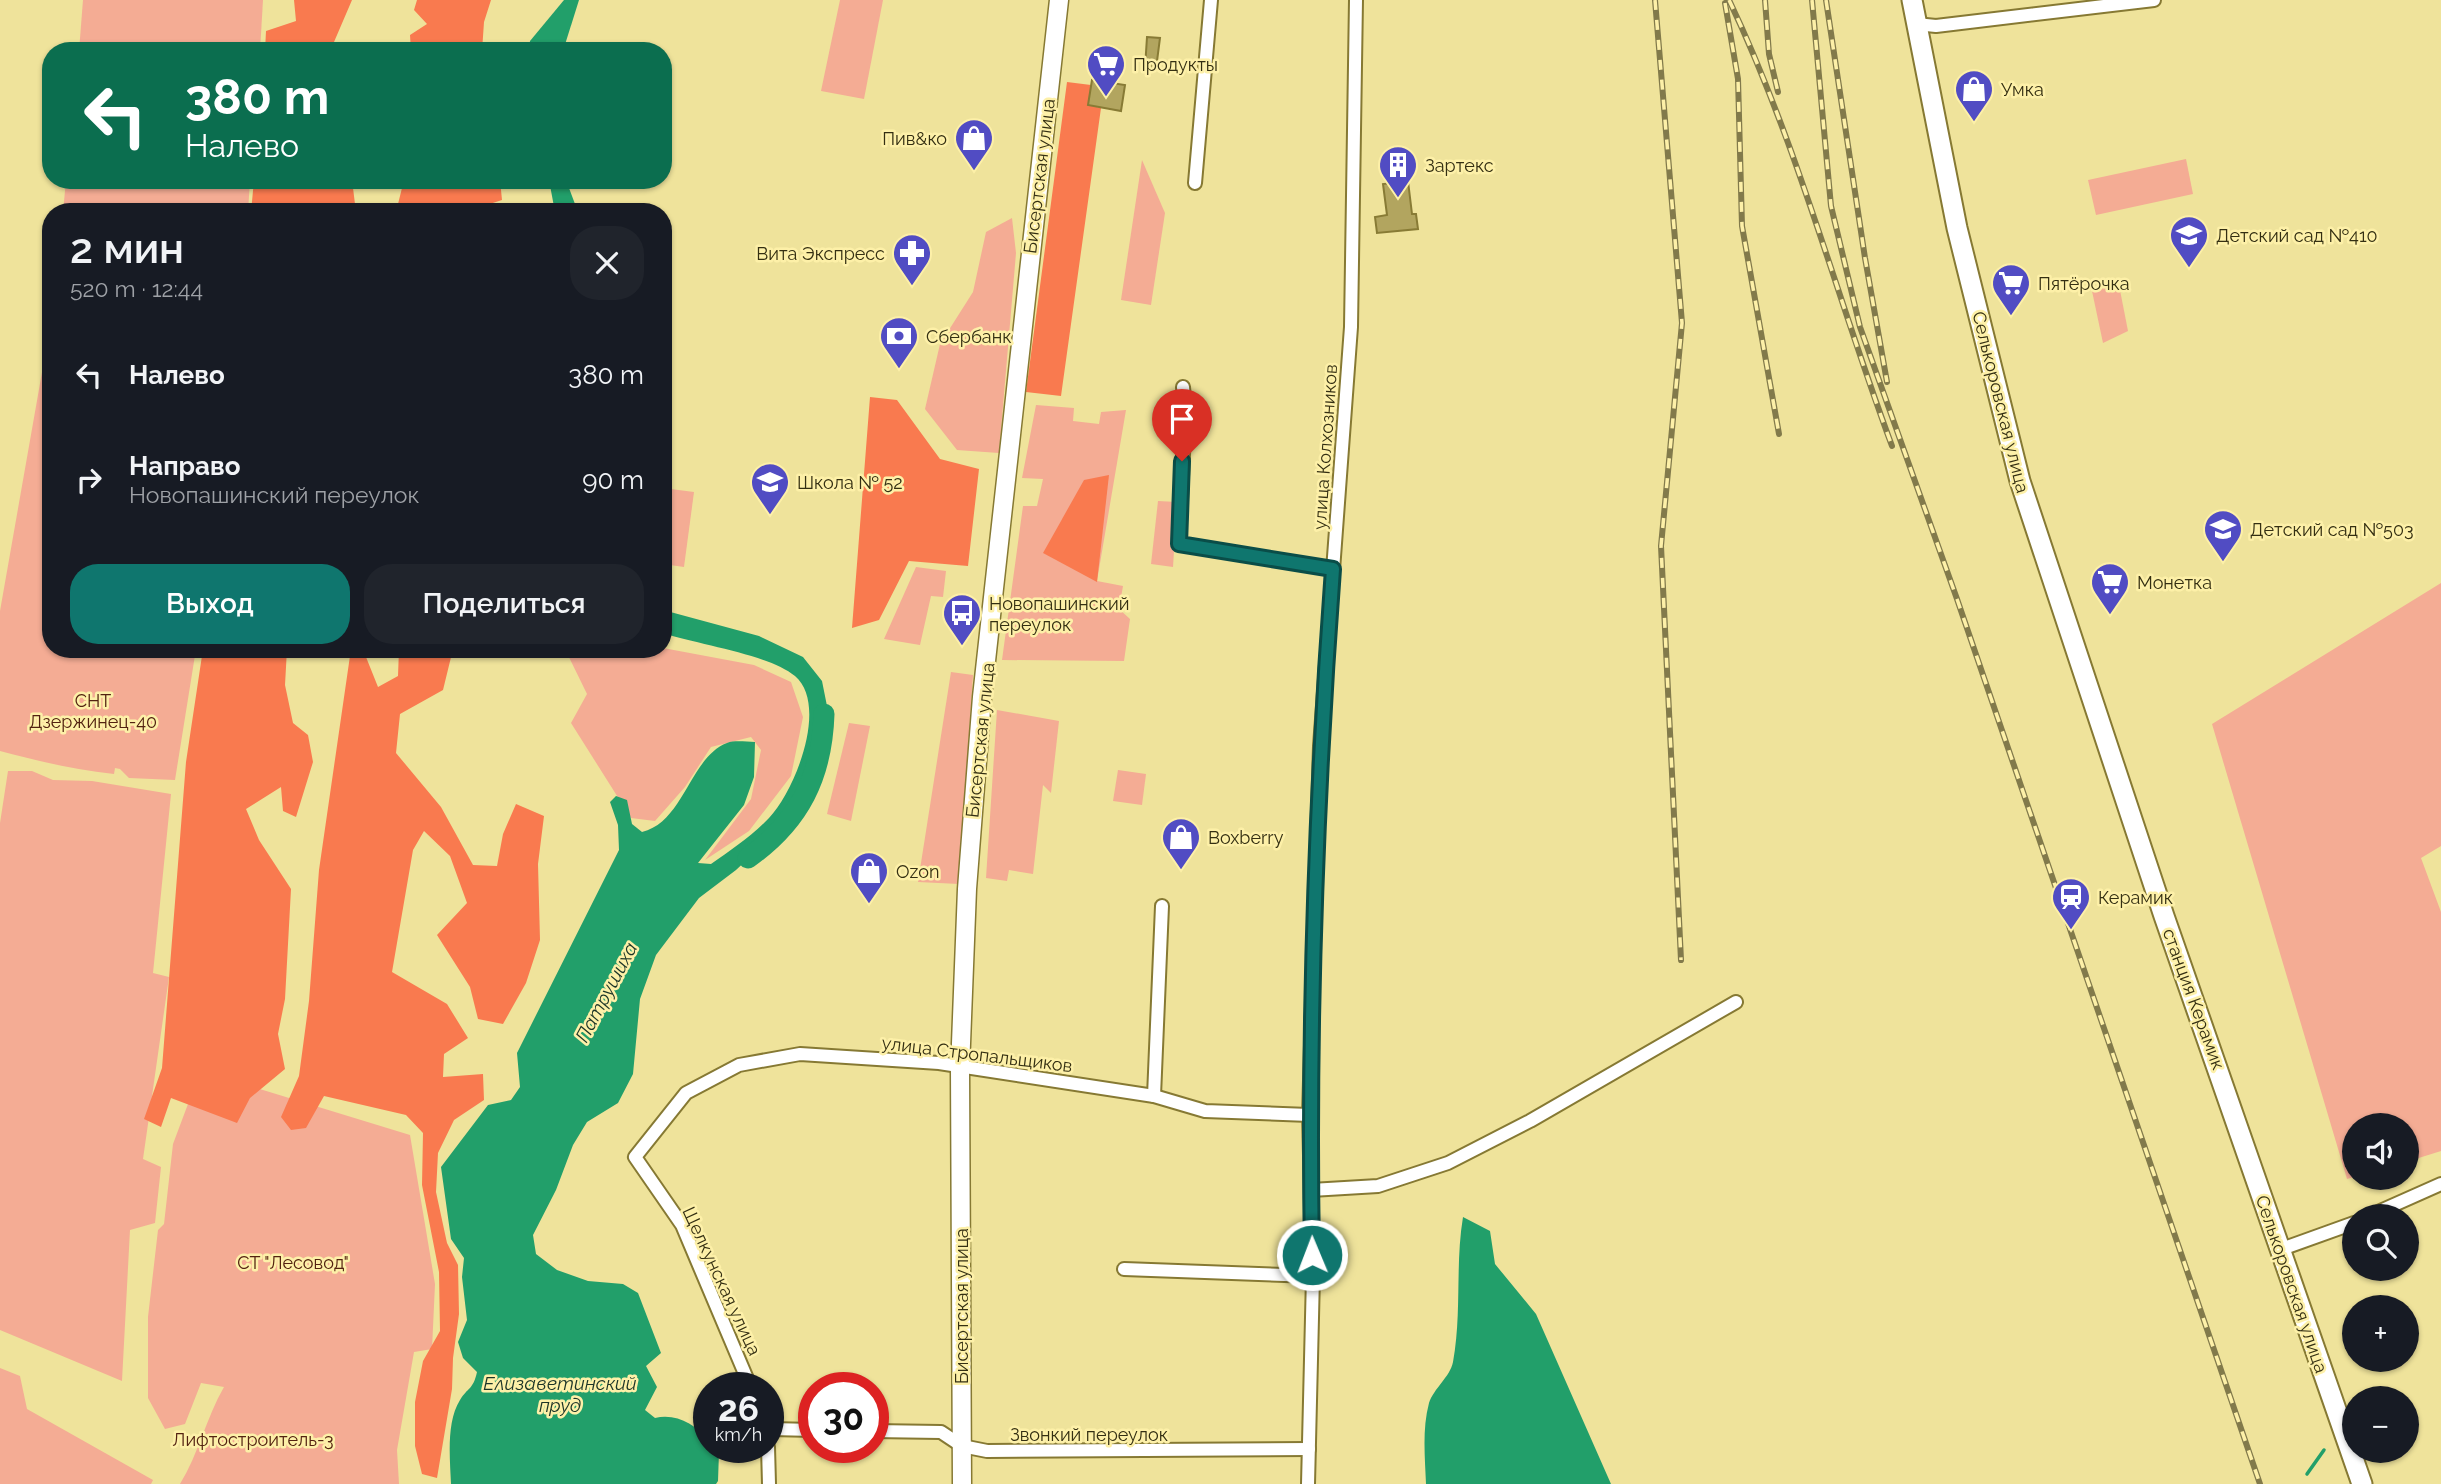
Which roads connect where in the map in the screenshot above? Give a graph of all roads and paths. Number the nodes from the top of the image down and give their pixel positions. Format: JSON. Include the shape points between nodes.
{"nodes":[{"id":1,"x":1059,"y":0,"type":"edge"},
{"id":2,"x":1211,"y":0,"type":"edge"},
{"id":3,"x":1356,"y":0,"type":"edge"},
{"id":4,"x":1912,"y":0,"type":"edge"},
{"id":5,"x":2154,"y":0,"type":"edge"},
{"id":6,"x":1916,"y":24,"type":"junction"},
{"id":7,"x":1195,"y":183,"type":"dead end"},
{"id":8,"x":1183,"y":387,"type":"dead end"},
{"id":9,"x":1333,"y":569,"type":"junction"},
{"id":10,"x":2124,"y":796,"type":"joint"},
{"id":11,"x":1162,"y":906,"type":"dead end"},
{"id":12,"x":1736,"y":1002,"type":"dead end"},
{"id":13,"x":960,"y":1069,"type":"junction"},
{"id":14,"x":1154,"y":1096,"type":"junction"},
{"id":15,"x":1309,"y":1115,"type":"junction"},
{"id":16,"x":2239,"y":1123,"type":"joint"},
{"id":17,"x":635,"y":1157,"type":"joint"},
{"id":18,"x":2441,"y":1184,"type":"edge"},
{"id":19,"x":1311,"y":1190,"type":"junction"},
{"id":20,"x":2396,"y":1204,"type":"edge"},
{"id":21,"x":2342,"y":1227,"type":"edge"},
{"id":22,"x":2279,"y":1250,"type":"junction"},
{"id":23,"x":1124,"y":1269,"type":"dead end"},
{"id":24,"x":1312,"y":1276,"type":"junction"},
{"id":25,"x":744,"y":1372,"type":"edge"},
{"id":26,"x":889,"y":1431,"type":"edge"},
{"id":27,"x":961,"y":1446,"type":"junction"},
{"id":28,"x":1309,"y":1449,"type":"junction"},
{"id":29,"x":768,"y":1463,"type":"edge"},
{"id":30,"x":769,"y":1484,"type":"edge"},
{"id":31,"x":962,"y":1484,"type":"edge"},
{"id":32,"x":1308,"y":1484,"type":"edge"},
{"id":33,"x":2362,"y":1484,"type":"edge"}],
"edges":[{"from":1,"to":13,"type":"main road","name":"Бисертская улица","via":[[982,700],[967,889]]},
{"from":2,"to":7,"type":"street"},
{"from":3,"to":9,"type":"street","name":"улица Колхозников","via":[[1351,327]]},
{"from":4,"to":6,"type":"main road","name":"Селькоровская улица"},
{"from":5,"to":6,"type":"street","via":[[1936,26]]},
{"from":6,"to":10,"type":"main road","name":"Селькоровская улица","via":[[1957,228],[2020,481]]},
{"from":8,"to":9,"type":"street","via":[[1179,544]]},
{"from":9,"to":15,"type":"street","name":"улица Колхозников","via":[[1320,746]]},
{"from":10,"to":16,"type":"main road","name":"станция Керамик"},
{"from":11,"to":14,"type":"street"},
{"from":12,"to":19,"type":"street","via":[[1448,1163],[1378,1186]]},
{"from":13,"to":14,"type":"street","name":"улица Стропальщиков"},
{"from":13,"to":17,"type":"street","name":"улица Стропальщиков","via":[[939,1063],[800,1054],[739,1065],[686,1093]]},
{"from":13,"to":27,"type":"main road","name":"Бисертская улица"},
{"from":14,"to":15,"type":"street","name":"улица Стропальщиков","via":[[1205,1111]]},
{"from":15,"to":19,"type":"street","name":"улица Колхозников"},
{"from":16,"to":22,"type":"main road","name":"Селькоровская улица"},
{"from":17,"to":25,"type":"street","name":"Щелкунская улица","via":[[682,1225]]},
{"from":18,"to":20,"type":"street"},
{"from":19,"to":24,"type":"street","name":"улица Колхозников"},
{"from":21,"to":22,"type":"street"},
{"from":22,"to":33,"type":"main road","name":"Селькоровская улица"},
{"from":23,"to":24,"type":"street"},
{"from":24,"to":28,"type":"street","name":"улица Колхозников"},
{"from":26,"to":27,"type":"street","name":"Звонкий переулок","via":[[941,1432]]},
{"from":27,"to":28,"type":"street","name":"Звонкий переулок","via":[[987,1451]]},
{"from":27,"to":31,"type":"main road","name":"Бисертская улица"},
{"from":28,"to":32,"type":"street","name":"улица Колхозников"},
{"from":29,"to":30,"type":"street"}]}
